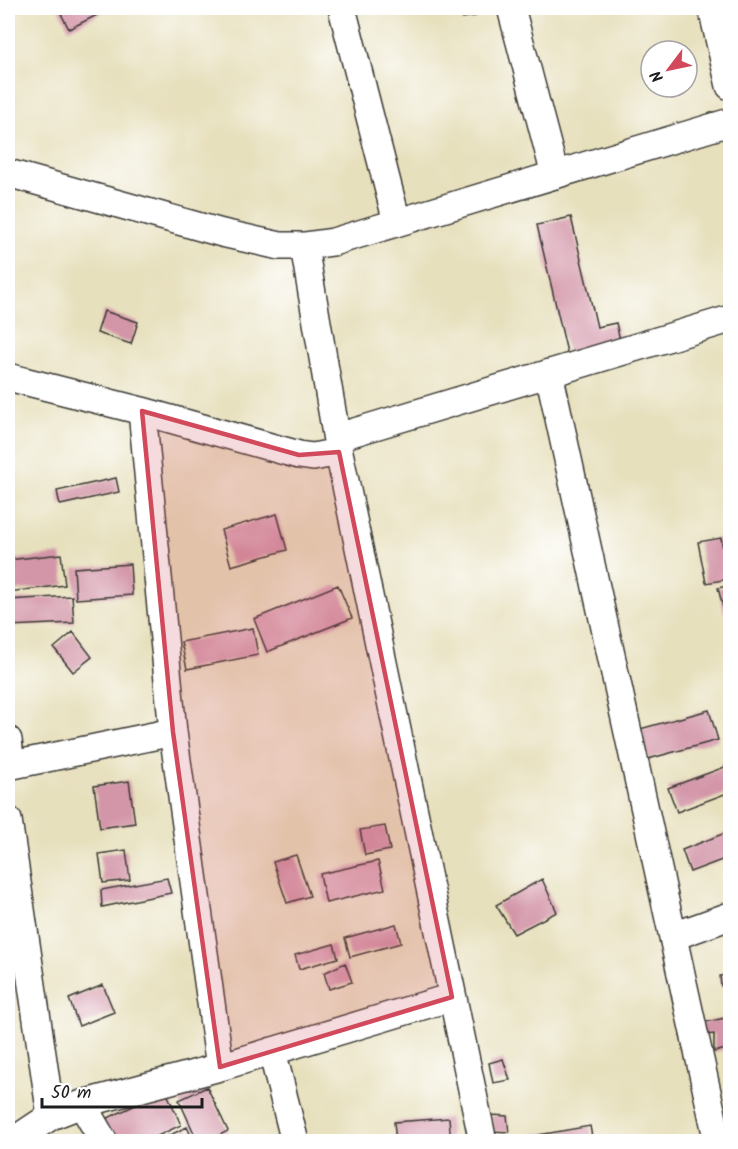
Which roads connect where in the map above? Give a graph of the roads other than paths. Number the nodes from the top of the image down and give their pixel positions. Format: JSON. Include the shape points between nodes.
{"nodes":[{"id":1,"x":342,"y":8,"type":"edge"},
{"id":2,"x":511,"y":8,"type":"edge"},
{"id":3,"x":712,"y":8,"type":"edge"},
{"id":4,"x":730,"y":86,"type":"edge"},
{"id":5,"x":730,"y":122,"type":"edge"},
{"id":6,"x":8,"y":173,"type":"edge"},
{"id":7,"x":555,"y":175,"type":"junction"},
{"id":8,"x":397,"y":222,"type":"junction"},
{"id":9,"x":304,"y":246,"type":"junction"},
{"id":10,"x":730,"y":318,"type":"edge"},
{"id":11,"x":549,"y":373,"type":"junction"},
{"id":12,"x":8,"y":377,"type":"edge"},
{"id":13,"x":142,"y":411,"type":"junction"},
{"id":14,"x":339,"y":445,"type":"junction"},
{"id":15,"x":173,"y":732,"type":"junction"},
{"id":16,"x":8,"y":757,"type":"edge"},
{"id":17,"x":8,"y":820,"type":"edge"},
{"id":18,"x":730,"y":916,"type":"edge"},
{"id":19,"x":674,"y":936,"type":"junction"},
{"id":20,"x":452,"y":997,"type":"junction"},
{"id":21,"x":272,"y":1051,"type":"junction"},
{"id":22,"x":220,"y":1067,"type":"junction"},
{"id":23,"x":82,"y":1104,"type":"junction"},
{"id":24,"x":51,"y":1116,"type":"junction"},
{"id":25,"x":721,"y":1124,"type":"edge"},
{"id":26,"x":12,"y":1142,"type":"edge"},
{"id":27,"x":104,"y":1142,"type":"edge"},
{"id":28,"x":295,"y":1142,"type":"edge"},
{"id":29,"x":483,"y":1142,"type":"edge"}],
"edges":[{"from":1,"to":8,"type":"street"},
{"from":2,"to":7,"type":"street"},
{"from":3,"to":4,"type":"street"},
{"from":5,"to":7,"type":"street"},
{"from":6,"to":9,"type":"street","via":[[222,233],[280,246]]},
{"from":7,"to":8,"type":"street"},
{"from":8,"to":9,"type":"street","via":[[333,242]]},
{"from":9,"to":14,"type":"street"},
{"from":10,"to":11,"type":"street"},
{"from":11,"to":14,"type":"street"},
{"from":11,"to":19,"type":"street"},
{"from":12,"to":13,"type":"street"},
{"from":13,"to":14,"type":"street","via":[[299,455],[320,456]]},
{"from":13,"to":15,"type":"street"},
{"from":14,"to":20,"type":"street"},
{"from":15,"to":16,"type":"street"},
{"from":15,"to":22,"type":"street"},
{"from":17,"to":24,"type":"street"},
{"from":18,"to":19,"type":"street"},
{"from":19,"to":25,"type":"street"},
{"from":20,"to":21,"type":"street"},
{"from":20,"to":29,"type":"street"},
{"from":21,"to":22,"type":"street"},
{"from":21,"to":28,"type":"street"},
{"from":22,"to":23,"type":"street"},
{"from":23,"to":24,"type":"street"},
{"from":23,"to":27,"type":"street"},
{"from":24,"to":26,"type":"street"}]}
